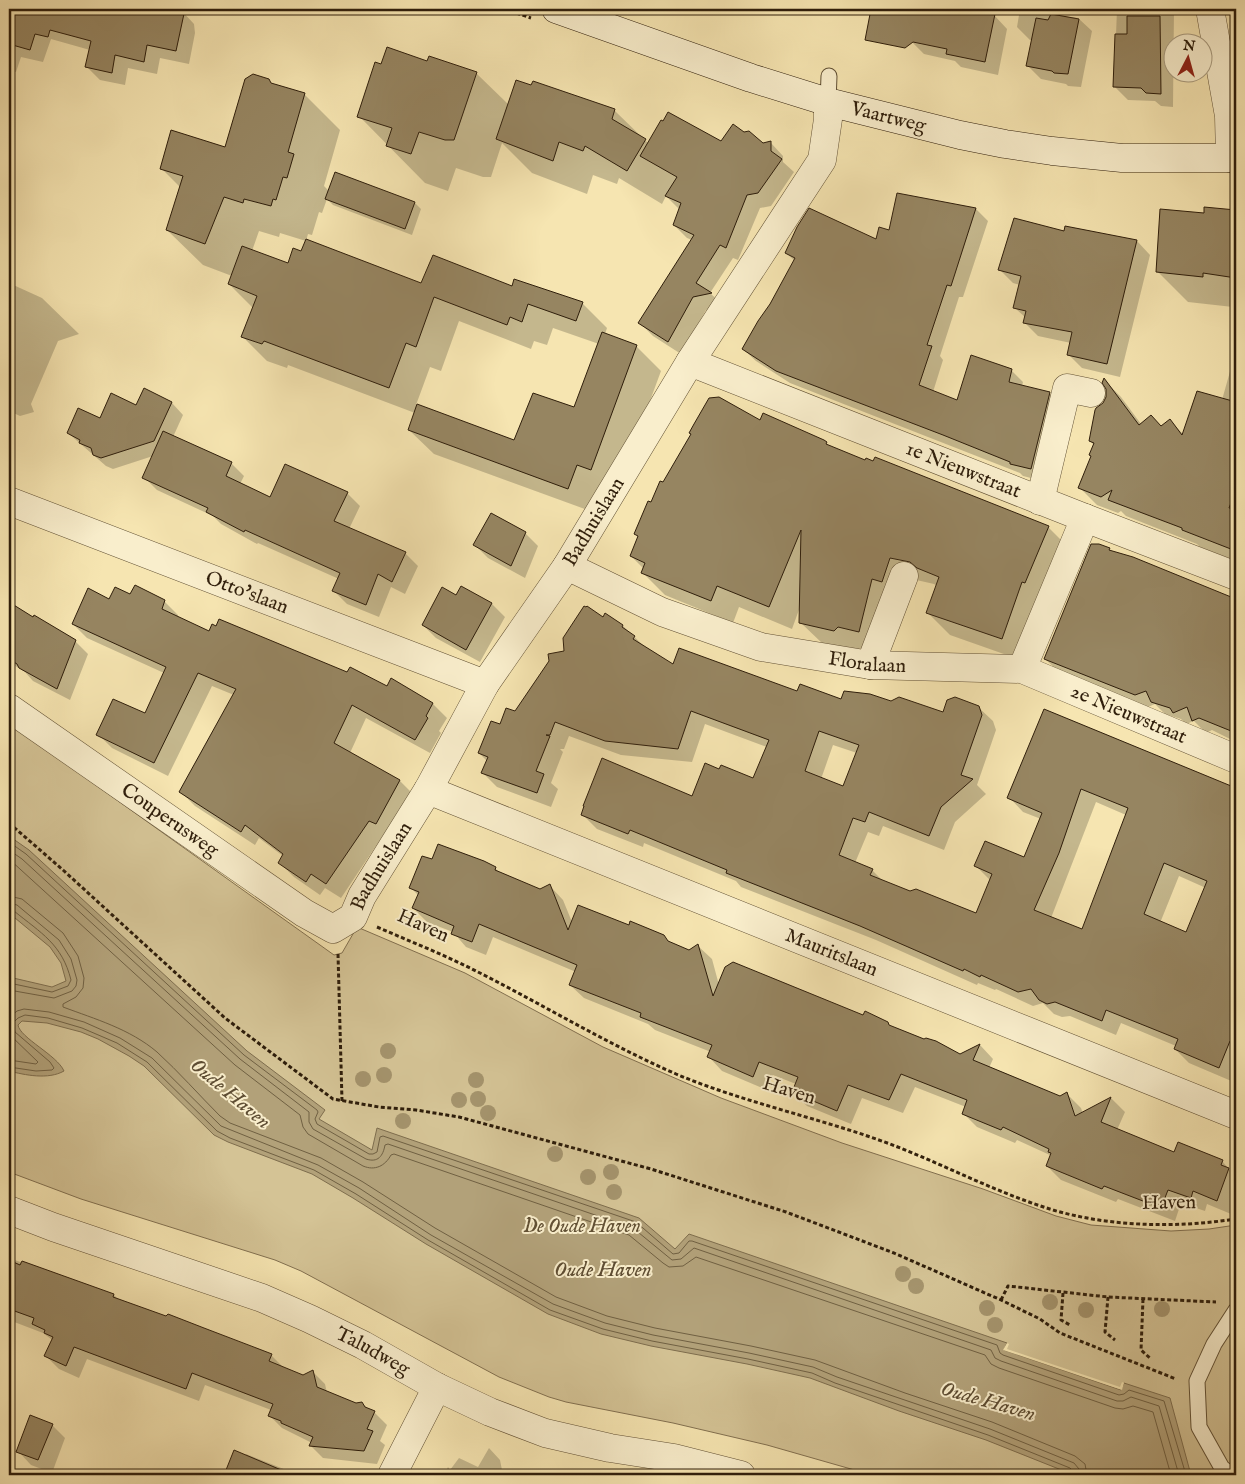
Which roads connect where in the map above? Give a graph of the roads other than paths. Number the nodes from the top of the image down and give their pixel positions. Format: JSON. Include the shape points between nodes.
{"nodes":[{"id":1,"x":556,"y":9,"type":"edge"},
{"id":2,"x":1210,"y":9,"type":"edge"},
{"id":3,"x":829,"y":89,"type":"junction"},
{"id":4,"x":1233,"y":158,"type":"edge"},
{"id":5,"x":690,"y":362,"type":"junction"},
{"id":6,"x":1091,"y":393,"type":"dead end"},
{"id":7,"x":9,"y":501,"type":"edge"},
{"id":8,"x":1040,"y":501,"type":"junction"},
{"id":9,"x":1085,"y":518,"type":"junction"},
{"id":10,"x":567,"y":566,"type":"junction"},
{"id":11,"x":904,"y":576,"type":"dead end"},
{"id":12,"x":1236,"y":576,"type":"edge"},
{"id":13,"x":870,"y":665,"type":"junction"},
{"id":14,"x":1022,"y":669,"type":"junction"},
{"id":15,"x":484,"y":684,"type":"junction"},
{"id":16,"x":9,"y":708,"type":"edge"},
{"id":17,"x":1236,"y":759,"type":"edge"},
{"id":18,"x":428,"y":790,"type":"junction"},
{"id":19,"x":341,"y":933,"type":"joint"},
{"id":20,"x":1236,"y":1115,"type":"edge"},
{"id":21,"x":9,"y":1210,"type":"edge"},
{"id":22,"x":1236,"y":1310,"type":"edge"},
{"id":23,"x":437,"y":1387,"type":"junction"},
{"id":24,"x":392,"y":1475,"type":"edge"},
{"id":25,"x":741,"y":1475,"type":"edge"},
{"id":26,"x":1232,"y":1475,"type":"edge"}],
"edges":[{"from":1,"to":3,"type":"street","name":"Vaartweg","via":[[751,78]]},
{"from":2,"to":4,"type":"street"},
{"from":3,"to":4,"type":"street","name":"Vaartweg","via":[[960,135],[1005,144],[1122,158]]},
{"from":3,"to":5,"type":"street","name":"Badhuislaan","via":[[822,160]]},
{"from":5,"to":8,"type":"street","name":"1e Nieuwstraat"},
{"from":5,"to":10,"type":"street","name":"Badhuislaan"},
{"from":6,"to":8,"type":"street","via":[[1067,388]]},
{"from":7,"to":15,"type":"street","name":"Otto'slaan"},
{"from":8,"to":9,"type":"street","name":"1e Nieuwstraat"},
{"from":9,"to":12,"type":"street","name":"1e Nieuwstraat"},
{"from":9,"to":14,"type":"street"},
{"from":10,"to":13,"type":"street","name":"Floralaan","via":[[662,612],[761,647]]},
{"from":10,"to":15,"type":"street","name":"Badhuislaan"},
{"from":11,"to":13,"type":"street"},
{"from":13,"to":14,"type":"street","name":"Floralaan"},
{"from":14,"to":17,"type":"street","name":"2e Nieuwstraat"},
{"from":15,"to":18,"type":"street","name":"Badhuislaan"},
{"from":16,"to":19,"type":"street","name":"Couperusweg","via":[[304,913]]},
{"from":18,"to":19,"type":"street","name":"Badhuislaan"},
{"from":18,"to":20,"type":"street","name":"Mauritslaan"},
{"from":21,"to":23,"type":"street","name":"Taludweg","via":[[262,1298],[363,1345]]},
{"from":22,"to":26,"type":"lane","via":[[1214,1344],[1198,1381],[1199,1427],[1222,1468]]},
{"from":23,"to":24,"type":"street"},
{"from":23,"to":25,"type":"street","name":"Taludweg","via":[[545,1433],[674,1458]]}]}
